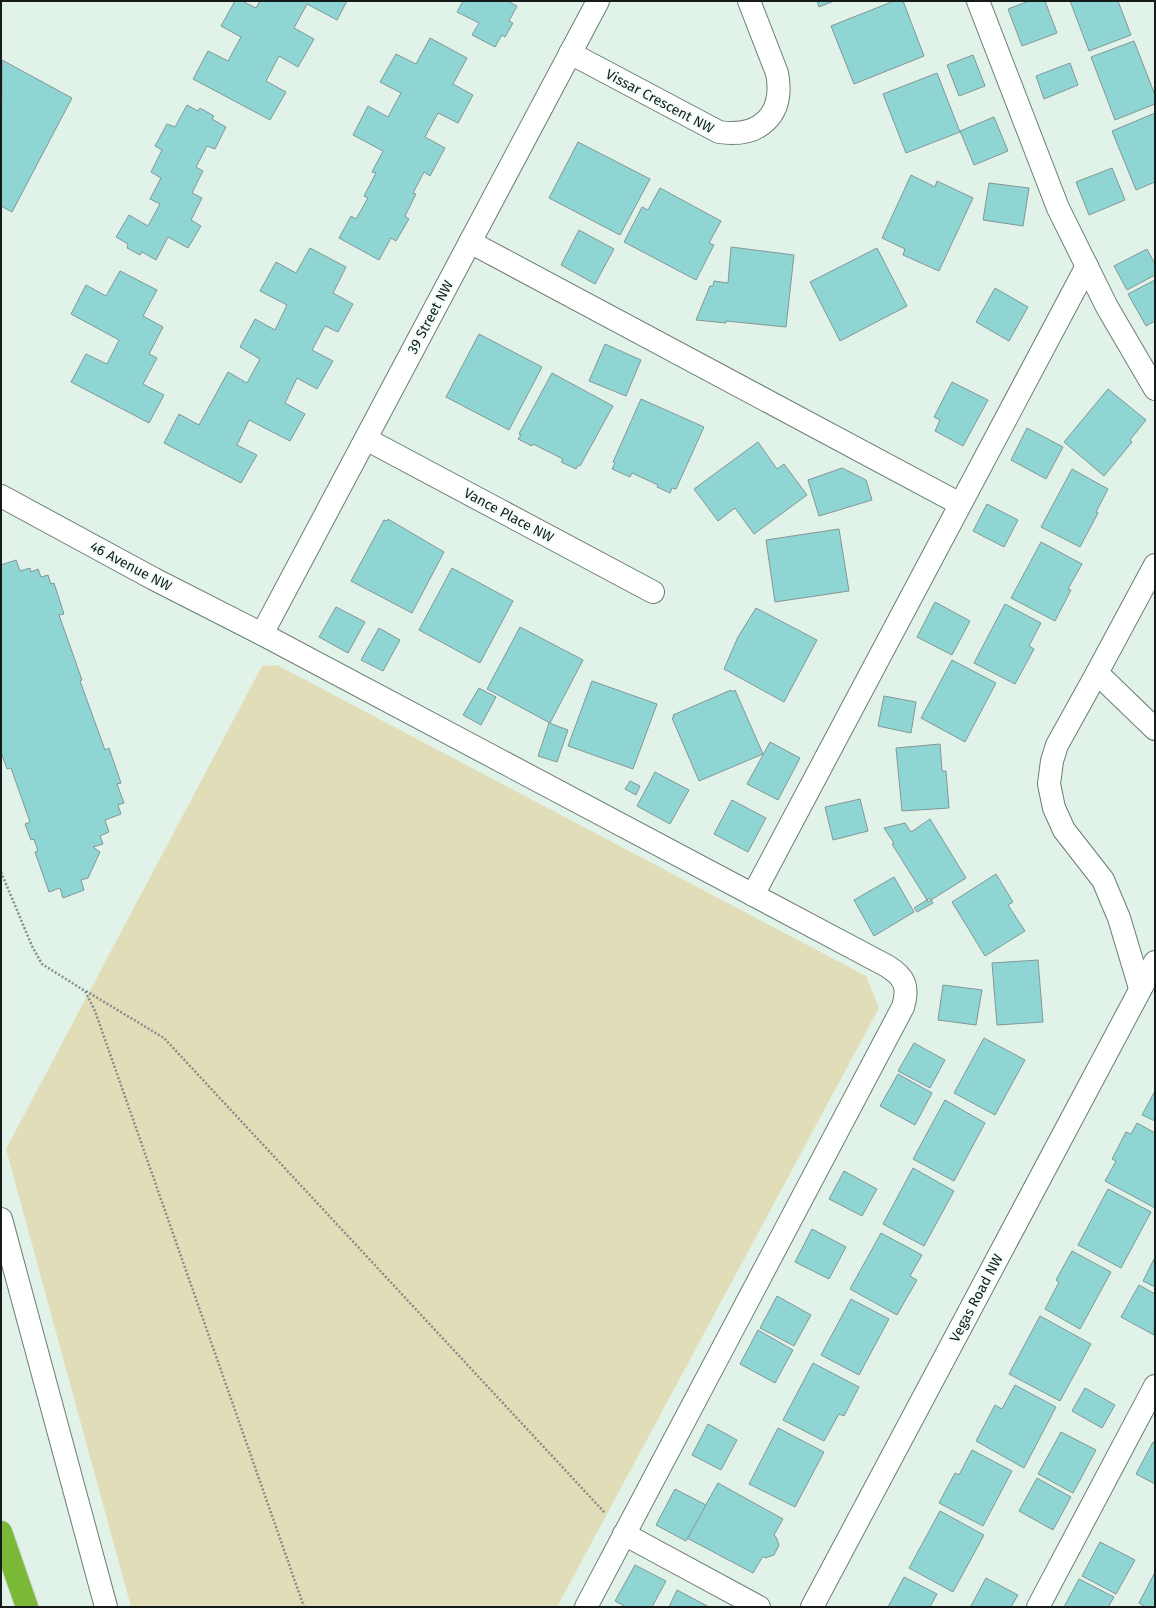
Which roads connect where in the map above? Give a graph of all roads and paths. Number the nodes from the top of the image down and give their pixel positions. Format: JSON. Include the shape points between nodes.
{"nodes":[{"id":1,"x":598,"y":1,"type":"edge"},
{"id":2,"x":749,"y":1,"type":"edge"},
{"id":3,"x":978,"y":1,"type":"edge"},
{"id":4,"x":570,"y":53,"type":"junction"},
{"id":5,"x":470,"y":242,"type":"junction"},
{"id":6,"x":1087,"y":266,"type":"junction"},
{"id":7,"x":1155,"y":389,"type":"edge"},
{"id":8,"x":366,"y":439,"type":"junction"},
{"id":9,"x":1,"y":496,"type":"edge"},
{"id":10,"x":960,"y":504,"type":"junction"},
{"id":11,"x":1155,"y":565,"type":"edge"},
{"id":12,"x":653,"y":592,"type":"dead end"},
{"id":13,"x":262,"y":634,"type":"junction"},
{"id":14,"x":1098,"y":673,"type":"junction"},
{"id":15,"x":1155,"y":729,"type":"edge"},
{"id":16,"x":1,"y":872,"type":"edge"},
{"id":17,"x":753,"y":895,"type":"junction"},
{"id":18,"x":1155,"y":962,"type":"edge"},
{"id":19,"x":1140,"y":988,"type":"junction"},
{"id":20,"x":85,"y":991,"type":"junction"},
{"id":21,"x":1,"y":1219,"type":"edge"},
{"id":22,"x":1155,"y":1386,"type":"edge"},
{"id":23,"x":1,"y":1532,"type":"edge"},
{"id":24,"x":624,"y":1534,"type":"junction"},
{"id":25,"x":27,"y":1607,"type":"edge"},
{"id":26,"x":106,"y":1607,"type":"edge"},
{"id":27,"x":304,"y":1607,"type":"edge"},
{"id":28,"x":586,"y":1607,"type":"edge"},
{"id":29,"x":759,"y":1607,"type":"edge"},
{"id":30,"x":812,"y":1607,"type":"edge"},
{"id":31,"x":1038,"y":1607,"type":"edge"}],
"edges":[{"from":1,"to":4,"type":"street","name":"39 Street NW"},
{"from":2,"to":4,"type":"street","name":"Vissar Crescent NW","via":[[780,85],[775,109],[768,119],[759,127],[746,132],[719,132]]},
{"from":3,"to":6,"type":"street","via":[[1058,208]]},
{"from":4,"to":5,"type":"street","name":"39 Street NW"},
{"from":5,"to":8,"type":"street","name":"39 Street NW"},
{"from":5,"to":10,"type":"street"},
{"from":6,"to":7,"type":"street","via":[[1107,307]]},
{"from":6,"to":10,"type":"street"},
{"from":8,"to":12,"type":"street","name":"Vance Place NW"},
{"from":8,"to":13,"type":"street","name":"39 Street NW"},
{"from":9,"to":13,"type":"street","name":"46 Avenue NW"},
{"from":10,"to":17,"type":"street"},
{"from":11,"to":14,"type":"street"},
{"from":13,"to":17,"type":"street","name":"46 Avenue NW"},
{"from":14,"to":15,"type":"street"},
{"from":14,"to":19,"type":"street","via":[[1057,745],[1049,784],[1054,808],[1064,830],[1103,880],[1119,918]]},
{"from":16,"to":20,"type":"path","via":[[42,964]]},
{"from":17,"to":24,"type":"street","name":"46 Avenue NW","via":[[892,969],[905,984],[907,995],[903,1007]]},
{"from":18,"to":19,"type":"street","name":"Vegas Road NW"},
{"from":19,"to":30,"type":"street","name":"Vegas Road NW"},
{"from":20,"to":24,"type":"path","via":[[164,1038]]},
{"from":20,"to":27,"type":"path","via":[[108,1046]]},
{"from":21,"to":26,"type":"street"},
{"from":22,"to":31,"type":"street"},
{"from":23,"to":25,"type":"highway"},
{"from":24,"to":28,"type":"street","name":"46 Avenue NW"},
{"from":24,"to":29,"type":"street"}]}
